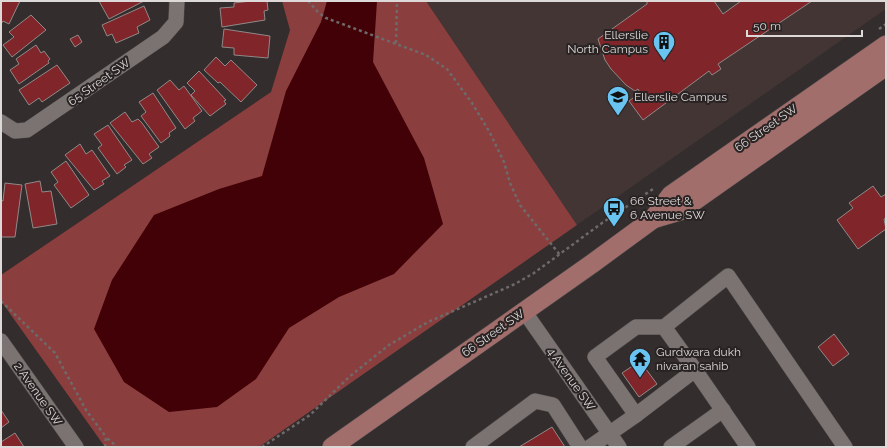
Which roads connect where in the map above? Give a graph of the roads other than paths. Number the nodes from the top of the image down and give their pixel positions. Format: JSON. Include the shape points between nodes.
{"nodes":[{"id":1,"x":177,"y":1,"type":"edge"},
{"id":2,"x":884,"y":55,"type":"edge"},
{"id":3,"x":1,"y":122,"type":"edge"},
{"id":4,"x":524,"y":311,"type":"junction"},
{"id":5,"x":664,"y":327,"type":"junction"},
{"id":6,"x":1,"y":341,"type":"edge"},
{"id":7,"x":695,"y":370,"type":"junction"},
{"id":8,"x":723,"y":410,"type":"junction"},
{"id":9,"x":636,"y":415,"type":"junction"},
{"id":10,"x":610,"y":434,"type":"junction"},
{"id":11,"x":76,"y":447,"type":"edge"},
{"id":12,"x":332,"y":447,"type":"edge"},
{"id":13,"x":473,"y":447,"type":"edge"},
{"id":14,"x":580,"y":447,"type":"edge"},
{"id":15,"x":590,"y":447,"type":"edge"},
{"id":16,"x":619,"y":447,"type":"edge"},
{"id":17,"x":671,"y":447,"type":"edge"},
{"id":18,"x":749,"y":447,"type":"edge"},
{"id":19,"x":845,"y":447,"type":"edge"}],
"edges":[{"from":1,"to":3,"type":"street","name":"65 Street SW","via":[[176,22],[163,37],[34,126],[27,130],[15,131]]},
{"from":2,"to":4,"type":"main road","name":"66 Street SW","via":[[671,195],[653,218]]},
{"from":4,"to":10,"type":"street","name":"4 Avenue SW"},
{"from":4,"to":12,"type":"main road","name":"66 Street SW"},
{"from":5,"to":7,"type":"street"},
{"from":5,"to":9,"type":"street","via":[[636,327],[595,356]]},
{"from":5,"to":19,"type":"street","via":[[728,276]]},
{"from":6,"to":11,"type":"street","name":"2 Avenue SW"},
{"from":7,"to":8,"type":"street"},
{"from":7,"to":9,"type":"street"},
{"from":8,"to":17,"type":"street"},
{"from":8,"to":18,"type":"street"},
{"from":9,"to":10,"type":"street"},
{"from":10,"to":15,"type":"street"},
{"from":10,"to":16,"type":"street","name":"4 Avenue SW"},
{"from":13,"to":14,"type":"street","via":[[535,401],[553,405]]}]}
